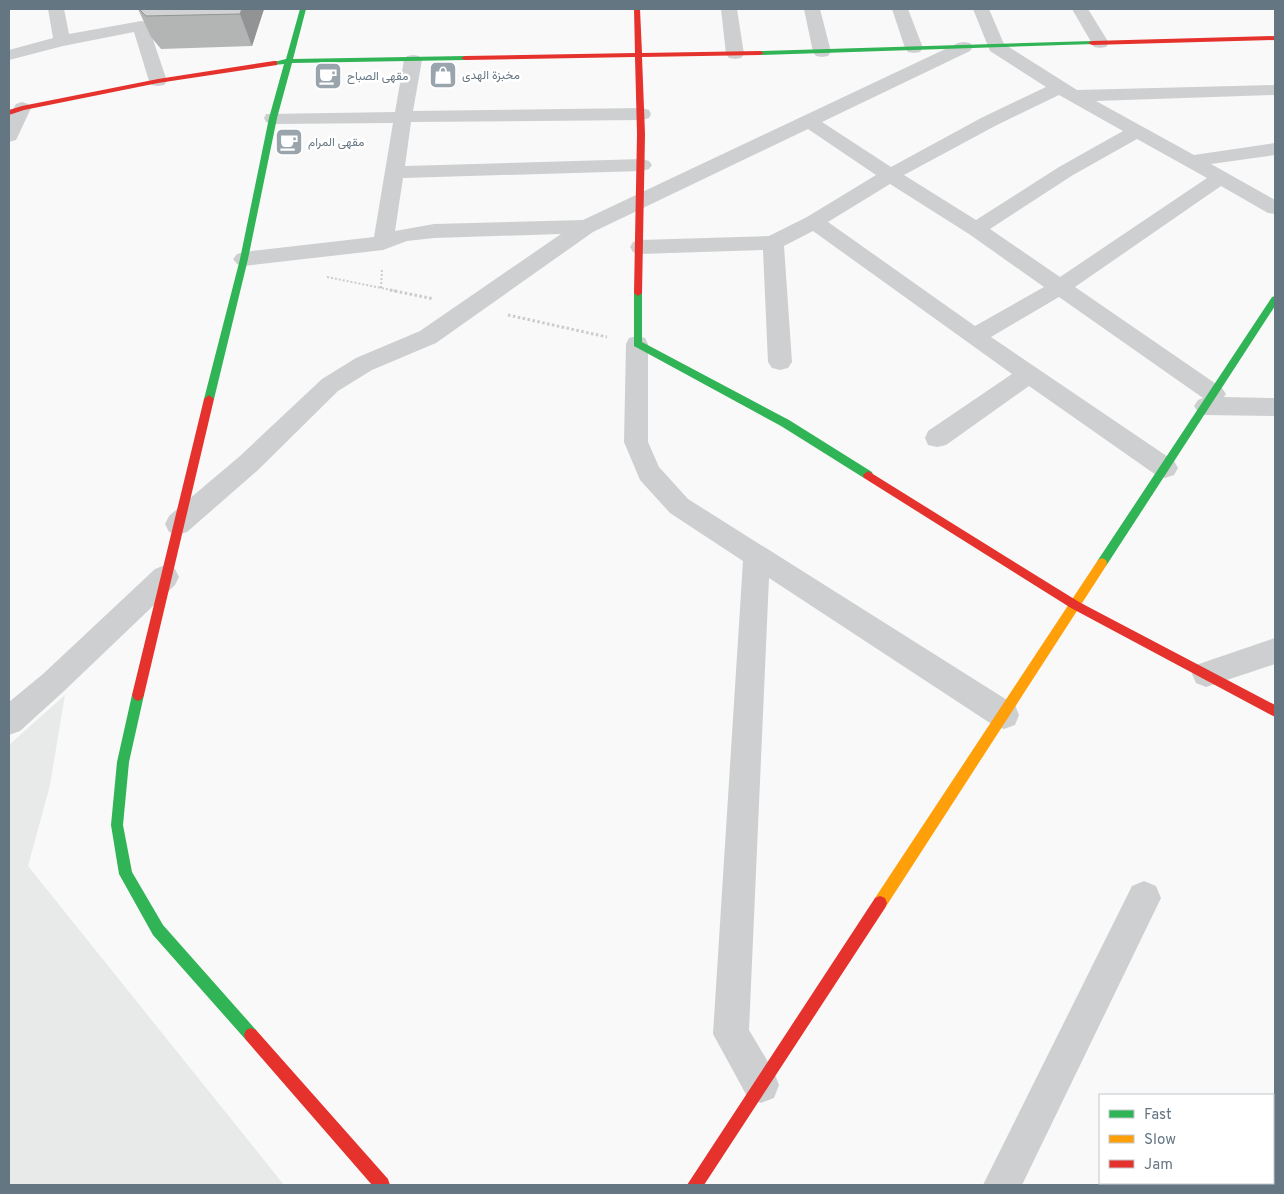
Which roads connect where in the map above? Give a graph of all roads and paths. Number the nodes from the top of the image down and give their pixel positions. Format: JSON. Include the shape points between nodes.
{"nodes":[{"id":1,"x":56,"y":9,"type":"edge"},
{"id":2,"x":134,"y":9,"type":"edge"},
{"id":3,"x":303,"y":9,"type":"edge"},
{"id":4,"x":637,"y":9,"type":"edge"},
{"id":5,"x":729,"y":9,"type":"edge"},
{"id":6,"x":812,"y":9,"type":"edge"},
{"id":7,"x":900,"y":9,"type":"edge"},
{"id":8,"x":980,"y":9,"type":"edge"},
{"id":9,"x":1080,"y":9,"type":"edge"},
{"id":10,"x":141,"y":26,"type":"junction"},
{"id":11,"x":1275,"y":38,"type":"edge"},
{"id":12,"x":62,"y":41,"type":"junction"},
{"id":13,"x":1100,"y":43,"type":"junction"},
{"id":14,"x":996,"y":47,"type":"junction"},
{"id":15,"x":914,"y":48,"type":"junction"},
{"id":16,"x":964,"y":48,"type":"junction"},
{"id":17,"x":822,"y":52,"type":"junction"},
{"id":18,"x":735,"y":54,"type":"junction"},
{"id":19,"x":9,"y":55,"type":"edge"},
{"id":20,"x":640,"y":55,"type":"junction"},
{"id":21,"x":413,"y":60,"type":"junction"},
{"id":22,"x":289,"y":61,"type":"junction"},
{"id":23,"x":158,"y":81,"type":"junction"},
{"id":24,"x":1275,"y":90,"type":"edge"},
{"id":25,"x":1067,"y":92,"type":"junction"},
{"id":26,"x":16,"y":110,"type":"edge"},
{"id":27,"x":642,"y":114,"type":"junction"},
{"id":28,"x":403,"y":117,"type":"junction"},
{"id":29,"x":273,"y":118,"type":"junction"},
{"id":30,"x":809,"y":121,"type":"junction"},
{"id":31,"x":1137,"y":131,"type":"junction"},
{"id":32,"x":9,"y":136,"type":"edge"},
{"id":33,"x":1275,"y":149,"type":"edge"},
{"id":34,"x":1194,"y":161,"type":"junction"},
{"id":35,"x":642,"y":165,"type":"junction"},
{"id":36,"x":394,"y":172,"type":"junction"},
{"id":37,"x":890,"y":175,"type":"junction"},
{"id":38,"x":1222,"y":178,"type":"junction"},
{"id":39,"x":642,"y":200,"type":"junction"},
{"id":40,"x":1275,"y":208,"type":"edge"},
{"id":41,"x":814,"y":222,"type":"junction"},
{"id":42,"x":586,"y":227,"type":"junction"},
{"id":43,"x":976,"y":229,"type":"junction"},
{"id":44,"x":382,"y":243,"type":"junction"},
{"id":45,"x":773,"y":243,"type":"junction"},
{"id":46,"x":640,"y":247,"type":"junction"},
{"id":47,"x":244,"y":259,"type":"junction"},
{"id":48,"x":322,"y":276,"type":"dead end"},
{"id":49,"x":1060,"y":286,"type":"junction"},
{"id":50,"x":1275,"y":299,"type":"edge"},
{"id":51,"x":472,"y":307,"type":"junction"},
{"id":52,"x":974,"y":337,"type":"junction"},
{"id":53,"x":637,"y":344,"type":"junction"},
{"id":54,"x":780,"y":362,"type":"dead end"},
{"id":55,"x":1028,"y":375,"type":"junction"},
{"id":56,"x":1210,"y":400,"type":"junction"},
{"id":57,"x":1275,"y":407,"type":"edge"},
{"id":58,"x":937,"y":438,"type":"dead end"},
{"id":59,"x":1165,"y":468,"type":"junction"},
{"id":60,"x":178,"y":524,"type":"junction"},
{"id":61,"x":757,"y":556,"type":"junction"},
{"id":62,"x":165,"y":577,"type":"junction"},
{"id":63,"x":1075,"y":605,"type":"junction"},
{"id":64,"x":1275,"y":651,"type":"edge"},
{"id":65,"x":1206,"y":674,"type":"junction"},
{"id":66,"x":1275,"y":711,"type":"edge"},
{"id":67,"x":1004,"y":715,"type":"junction"},
{"id":68,"x":9,"y":721,"type":"edge"},
{"id":69,"x":1144,"y":898,"type":"dead end"},
{"id":70,"x":760,"y":1085,"type":"junction"},
{"id":71,"x":382,"y":1185,"type":"edge"},
{"id":72,"x":695,"y":1185,"type":"edge"},
{"id":73,"x":1002,"y":1185,"type":"edge"}],
"edges":[{"from":1,"to":12,"type":"street"},
{"from":2,"to":10,"type":"street"},
{"from":3,"to":22,"type":"street"},
{"from":4,"to":20,"type":"street"},
{"from":5,"to":18,"type":"street"},
{"from":6,"to":17,"type":"street"},
{"from":7,"to":15,"type":"street"},
{"from":8,"to":14,"type":"street"},
{"from":9,"to":13,"type":"street"},
{"from":10,"to":12,"type":"street"},
{"from":10,"to":23,"type":"street"},
{"from":11,"to":13,"type":"street"},
{"from":12,"to":19,"type":"street"},
{"from":13,"to":14,"type":"street"},
{"from":14,"to":16,"type":"street"},
{"from":14,"to":25,"type":"street"},
{"from":15,"to":16,"type":"street"},
{"from":15,"to":17,"type":"street"},
{"from":16,"to":30,"type":"street"},
{"from":17,"to":18,"type":"street"},
{"from":18,"to":20,"type":"street"},
{"from":20,"to":21,"type":"street"},
{"from":20,"to":27,"type":"street"},
{"from":21,"to":22,"type":"street"},
{"from":21,"to":28,"type":"street"},
{"from":22,"to":23,"type":"street"},
{"from":22,"to":29,"type":"street"},
{"from":23,"to":26,"type":"street"},
{"from":24,"to":25,"type":"street"},
{"from":25,"to":31,"type":"street"},
{"from":25,"to":37,"type":"street","via":[[988,122]]},
{"from":26,"to":32,"type":"street"},
{"from":27,"to":28,"type":"street"},
{"from":27,"to":35,"type":"street"},
{"from":28,"to":29,"type":"street"},
{"from":28,"to":36,"type":"street"},
{"from":29,"to":47,"type":"street"},
{"from":30,"to":37,"type":"street"},
{"from":30,"to":39,"type":"street"},
{"from":31,"to":34,"type":"street"},
{"from":31,"to":43,"type":"street","via":[[1066,171]]},
{"from":33,"to":34,"type":"street"},
{"from":34,"to":38,"type":"street"},
{"from":35,"to":36,"type":"street"},
{"from":35,"to":39,"type":"street"},
{"from":36,"to":44,"type":"street"},
{"from":37,"to":41,"type":"street"},
{"from":37,"to":43,"type":"street"},
{"from":38,"to":40,"type":"street"},
{"from":38,"to":49,"type":"street"},
{"from":39,"to":42,"type":"street"},
{"from":39,"to":46,"type":"street"},
{"from":41,"to":45,"type":"street"},
{"from":41,"to":52,"type":"street"},
{"from":42,"to":44,"type":"street","via":[[434,231],[404,235]]},
{"from":42,"to":51,"type":"street"},
{"from":43,"to":49,"type":"street"},
{"from":44,"to":47,"type":"street"},
{"from":45,"to":46,"type":"street"},
{"from":45,"to":54,"type":"street"},
{"from":46,"to":53,"type":"street"},
{"from":47,"to":60,"type":"street"},
{"from":48,"to":51,"type":"path"},
{"from":49,"to":52,"type":"street"},
{"from":49,"to":56,"type":"street"},
{"from":50,"to":56,"type":"street"},
{"from":51,"to":53,"type":"path"},
{"from":51,"to":60,"type":"street","via":[[428,338],[364,364],[330,384],[249,463]]},
{"from":52,"to":55,"type":"street"},
{"from":53,"to":61,"type":"street","via":[[636,442],[649,473],[679,506]]},
{"from":53,"to":63,"type":"street","via":[[785,424]]},
{"from":55,"to":58,"type":"street"},
{"from":55,"to":59,"type":"street"},
{"from":56,"to":57,"type":"street"},
{"from":56,"to":59,"type":"street"},
{"from":59,"to":63,"type":"street"},
{"from":60,"to":62,"type":"street"},
{"from":61,"to":67,"type":"street"},
{"from":61,"to":70,"type":"street","via":[[730,1034]]},
{"from":62,"to":68,"type":"street"},
{"from":62,"to":71,"type":"street","via":[[123,762],[117,825],[126,874],[158,930]]},
{"from":63,"to":65,"type":"street"},
{"from":63,"to":67,"type":"street"},
{"from":64,"to":65,"type":"street"},
{"from":65,"to":66,"type":"street"},
{"from":67,"to":70,"type":"street"},
{"from":69,"to":73,"type":"street"},
{"from":70,"to":72,"type":"street"}]}
